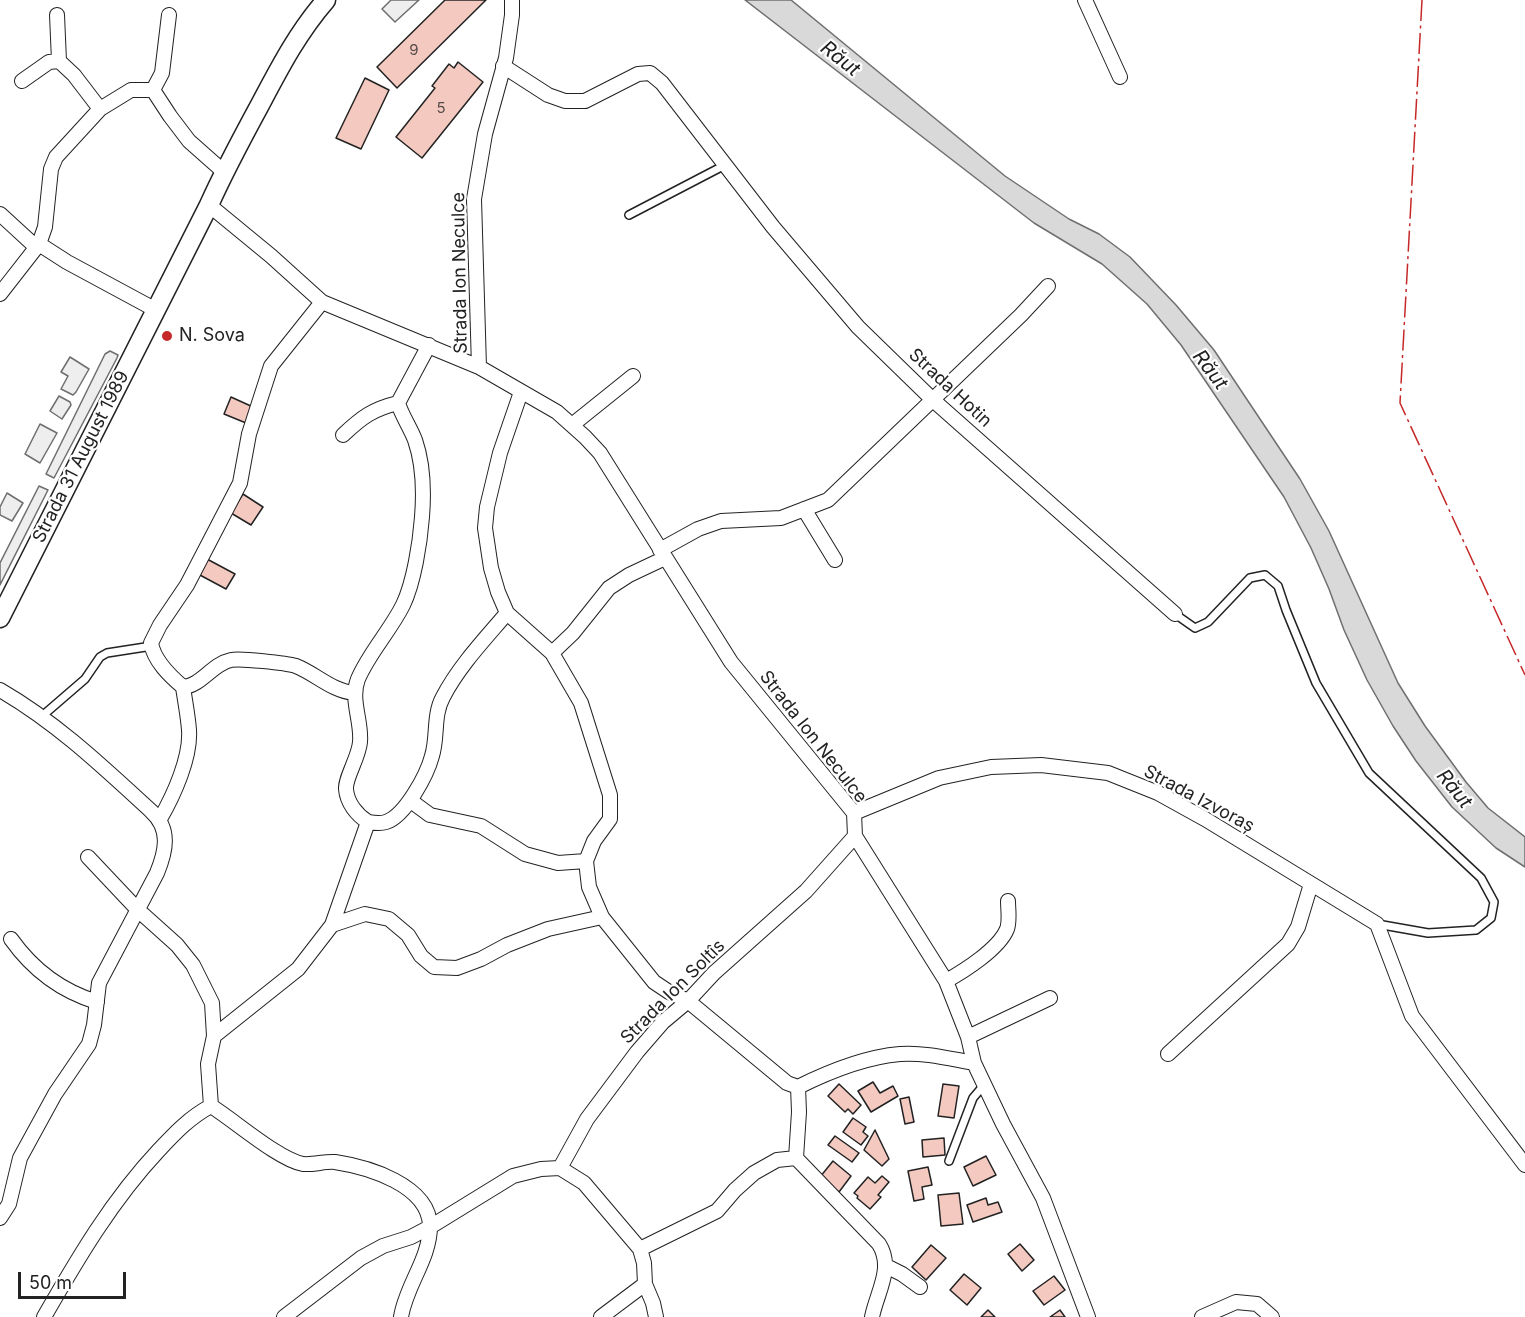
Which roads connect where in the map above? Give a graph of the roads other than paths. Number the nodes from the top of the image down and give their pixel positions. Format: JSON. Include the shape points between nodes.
{"nodes":[{"id":1,"x":326,"y":0,"type":"edge"},
{"id":2,"x":512,"y":0,"type":"edge"},
{"id":3,"x":1085,"y":0,"type":"edge"},
{"id":4,"x":57,"y":15,"type":"dead end"},
{"id":5,"x":169,"y":15,"type":"dead end"},
{"id":6,"x":59,"y":61,"type":"junction"},
{"id":7,"x":503,"y":66,"type":"junction"},
{"id":8,"x":1120,"y":77,"type":"dead end"},
{"id":9,"x":22,"y":81,"type":"dead end"},
{"id":10,"x":153,"y":90,"type":"junction"},
{"id":11,"x":100,"y":109,"type":"junction"},
{"id":12,"x":725,"y":165,"type":"junction"},
{"id":13,"x":224,"y":172,"type":"junction"},
{"id":14,"x":209,"y":205,"type":"junction"},
{"id":15,"x":0,"y":214,"type":"edge"},
{"id":16,"x":629,"y":215,"type":"dead end"},
{"id":17,"x":37,"y":245,"type":"junction"},
{"id":18,"x":1048,"y":286,"type":"dead end"},
{"id":19,"x":0,"y":294,"type":"edge"},
{"id":20,"x":322,"y":302,"type":"junction"},
{"id":21,"x":156,"y":310,"type":"junction"},
{"id":22,"x":429,"y":345,"type":"junction"},
{"id":23,"x":479,"y":367,"type":"junction"},
{"id":24,"x":633,"y":376,"type":"dead end"},
{"id":25,"x":521,"y":392,"type":"junction"},
{"id":26,"x":933,"y":400,"type":"junction"},
{"id":27,"x":398,"y":403,"type":"junction"},
{"id":28,"x":572,"y":425,"type":"junction"},
{"id":29,"x":344,"y":435,"type":"dead end"},
{"id":30,"x":804,"y":509,"type":"junction"},
{"id":31,"x":662,"y":554,"type":"junction"},
{"id":32,"x":835,"y":560,"type":"dead end"},
{"id":33,"x":2,"y":607,"type":"edge"},
{"id":34,"x":507,"y":613,"type":"junction"},
{"id":35,"x":1175,"y":614,"type":"joint"},
{"id":36,"x":152,"y":646,"type":"junction"},
{"id":37,"x":552,"y":652,"type":"junction"},
{"id":38,"x":183,"y":687,"type":"junction"},
{"id":39,"x":0,"y":690,"type":"edge"},
{"id":40,"x":354,"y":693,"type":"junction"},
{"id":41,"x":41,"y":717,"type":"junction"},
{"id":42,"x":411,"y":801,"type":"junction"},
{"id":43,"x":854,"y":813,"type":"junction"},
{"id":44,"x":160,"y":819,"type":"junction"},
{"id":45,"x":368,"y":822,"type":"junction"},
{"id":46,"x":855,"y":836,"type":"junction"},
{"id":47,"x":88,"y":857,"type":"dead end"},
{"id":48,"x":586,"y":861,"type":"junction"},
{"id":49,"x":1311,"y":884,"type":"junction"},
{"id":50,"x":1008,"y":901,"type":"dead end"},
{"id":51,"x":138,"y":910,"type":"junction"},
{"id":52,"x":602,"y":916,"type":"junction"},
{"id":53,"x":1377,"y":924,"type":"junction"},
{"id":54,"x":332,"y":925,"type":"junction"},
{"id":55,"x":11,"y":939,"type":"dead end"},
{"id":56,"x":946,"y":981,"type":"junction"},
{"id":57,"x":1050,"y":998,"type":"dead end"},
{"id":58,"x":688,"y":1001,"type":"junction"},
{"id":59,"x":97,"y":1002,"type":"junction"},
{"id":60,"x":214,"y":1036,"type":"junction"},
{"id":61,"x":968,"y":1037,"type":"junction"},
{"id":62,"x":1168,"y":1054,"type":"dead end"},
{"id":63,"x":974,"y":1064,"type":"junction"},
{"id":64,"x":984,"y":1085,"type":"junction"},
{"id":65,"x":798,"y":1087,"type":"junction"},
{"id":66,"x":211,"y":1106,"type":"junction"},
{"id":67,"x":796,"y":1158,"type":"junction"},
{"id":68,"x":949,"y":1161,"type":"dead end"},
{"id":69,"x":1525,"y":1165,"type":"edge"},
{"id":70,"x":560,"y":1168,"type":"junction"},
{"id":71,"x":0,"y":1218,"type":"edge"},
{"id":72,"x":430,"y":1227,"type":"junction"},
{"id":73,"x":640,"y":1249,"type":"junction"},
{"id":74,"x":886,"y":1266,"type":"junction"},
{"id":75,"x":645,"y":1284,"type":"junction"},
{"id":76,"x":920,"y":1287,"type":"dead end"},
{"id":77,"x":44,"y":1317,"type":"edge"},
{"id":78,"x":284,"y":1317,"type":"edge"},
{"id":79,"x":401,"y":1317,"type":"edge"},
{"id":80,"x":601,"y":1317,"type":"edge"},
{"id":81,"x":656,"y":1317,"type":"edge"},
{"id":82,"x":873,"y":1317,"type":"edge"},
{"id":83,"x":1088,"y":1317,"type":"edge"},
{"id":84,"x":1202,"y":1317,"type":"edge"},
{"id":85,"x":1272,"y":1317,"type":"edge"}],
"edges":[{"from":1,"to":13,"type":"main road","name":"Strada 31 August 1989","via":[[291,47]]},
{"from":2,"to":7,"type":"street","name":"Strada Ion Neculce"},
{"from":3,"to":8,"type":"street"},
{"from":4,"to":6,"type":"street"},
{"from":5,"to":10,"type":"street","via":[[162,73]]},
{"from":6,"to":9,"type":"street","via":[[49,62]]},
{"from":6,"to":11,"type":"street"},
{"from":7,"to":12,"type":"street","name":"Strada Hotin","via":[[548,95],[565,101],[585,101],[638,74],[650,74],[662,83]]},
{"from":7,"to":23,"type":"street","name":"Strada Ion Neculce","via":[[485,134],[474,200]]},
{"from":10,"to":11,"type":"street","via":[[131,90]]},
{"from":10,"to":13,"type":"street","via":[[189,141]]},
{"from":11,"to":17,"type":"street","via":[[53,162],[45,227]]},
{"from":12,"to":16,"type":"lane"},
{"from":12,"to":26,"type":"street","name":"Strada Hotin","via":[[772,227],[858,327]]},
{"from":13,"to":14,"type":"main road","name":"Strada 31 August 1989"},
{"from":14,"to":20,"type":"street"},
{"from":14,"to":21,"type":"main road","name":"Strada 31 August 1989"},
{"from":15,"to":17,"type":"street"},
{"from":17,"to":19,"type":"street"},
{"from":17,"to":21,"type":"street"},
{"from":18,"to":26,"type":"street"},
{"from":20,"to":22,"type":"street"},
{"from":20,"to":36,"type":"street","via":[[271,366],[249,434],[240,483],[188,585],[156,632]]},
{"from":21,"to":33,"type":"main road","name":"Strada 31 August 1989"},
{"from":22,"to":23,"type":"street"},
{"from":22,"to":27,"type":"street"},
{"from":23,"to":25,"type":"street","name":"Strada Ion Neculce"},
{"from":24,"to":28,"type":"street"},
{"from":25,"to":28,"type":"street","name":"Strada Ion Neculce"},
{"from":25,"to":34,"type":"street","via":[[500,453],[485,528],[491,568]]},
{"from":26,"to":30,"type":"street","via":[[828,500]]},
{"from":26,"to":35,"type":"street","name":"Strada Hotin"},
{"from":27,"to":29,"type":"street","via":[[361,418]]},
{"from":27,"to":40,"type":"street","via":[[421,468],[422,516],[417,552],[404,604],[366,664]]},
{"from":28,"to":31,"type":"street","name":"Strada Ion Neculce","via":[[600,453]]},
{"from":30,"to":31,"type":"street","via":[[781,518],[721,521],[698,529]]},
{"from":30,"to":32,"type":"street"},
{"from":31,"to":37,"type":"street","via":[[609,588],[573,633]]},
{"from":31,"to":43,"type":"street","name":"Strada Ion Neculce","via":[[731,662]]},
{"from":34,"to":37,"type":"street"},
{"from":34,"to":42,"type":"street","via":[[442,699],[433,756]]},
{"from":35,"to":53,"type":"lane","via":[[1195,628],[1208,622],[1250,578],[1265,575],[1278,586],[1316,683],[1368,773],[1481,878],[1494,902],[1491,918],[1476,930],[1428,933]]},
{"from":36,"to":38,"type":"street","via":[[162,666]]},
{"from":36,"to":41,"type":"lane","via":[[100,657],[85,679]]},
{"from":37,"to":48,"type":"street","via":[[582,703],[610,795],[610,819]]},
{"from":38,"to":40,"type":"street","via":[[231,660],[295,666],[345,693]]},
{"from":38,"to":44,"type":"street","via":[[189,742],[177,784]]},
{"from":39,"to":41,"type":"street"},
{"from":40,"to":45,"type":"street","via":[[360,740],[358,757],[345,788],[350,805]]},
{"from":41,"to":44,"type":"street","via":[[76,742]]},
{"from":42,"to":45,"type":"street","via":[[388,822]]},
{"from":42,"to":48,"type":"street","via":[[430,815],[481,826],[525,854],[558,863]]},
{"from":43,"to":46,"type":"street","name":"Strada Ion Neculce"},
{"from":43,"to":49,"type":"street","name":"Strada Izvoraș","via":[[939,777],[991,767],[1041,765],[1108,773],[1158,793]]},
{"from":44,"to":51,"type":"street","via":[[165,855]]},
{"from":45,"to":54,"type":"street"},
{"from":46,"to":56,"type":"street","name":"Strada Ion Neculce"},
{"from":46,"to":58,"type":"street","name":"Strada Ion Soltîs","via":[[806,891]]},
{"from":47,"to":51,"type":"street"},
{"from":48,"to":52,"type":"street","via":[[589,887]]},
{"from":49,"to":53,"type":"street","name":"Strada Izvoraș"},
{"from":49,"to":62,"type":"street","via":[[1298,927],[1288,944]]},
{"from":50,"to":56,"type":"street","via":[[1008,927],[1004,934]]},
{"from":51,"to":59,"type":"street","via":[[99,983]]},
{"from":51,"to":60,"type":"street","via":[[193,965],[212,1003]]},
{"from":52,"to":54,"type":"street","via":[[548,930],[457,968],[434,967],[421,956],[408,935],[389,920],[364,914]]},
{"from":52,"to":58,"type":"street","via":[[654,982]]},
{"from":53,"to":69,"type":"street","via":[[1412,1016]]},
{"from":54,"to":60,"type":"street","via":[[298,969]]},
{"from":55,"to":59,"type":"street","via":[[33,967],[61,987]]},
{"from":56,"to":61,"type":"street","name":"Strada Ion Neculce"},
{"from":57,"to":61,"type":"street"},
{"from":58,"to":65,"type":"street","via":[[779,1078]]},
{"from":58,"to":70,"type":"street","name":"Strada Ion Soltîs","via":[[637,1052],[586,1119]]},
{"from":59,"to":71,"type":"street","via":[[89,1044],[55,1094],[20,1158],[9,1204]]},
{"from":60,"to":66,"type":"street","via":[[208,1064]]},
{"from":61,"to":63,"type":"street","name":"Strada Ion Neculce"},
{"from":63,"to":64,"type":"street","name":"Strada Ion Neculce"},
{"from":63,"to":65,"type":"street","via":[[901,1053],[833,1070]]},
{"from":64,"to":68,"type":"lane","via":[[973,1098]]},
{"from":64,"to":83,"type":"street","name":"Strada Ion Neculce","via":[[1043,1198]]},
{"from":65,"to":67,"type":"street"},
{"from":66,"to":72,"type":"street","via":[[274,1151],[303,1164],[333,1162],[366,1169],[398,1183],[422,1201]]},
{"from":66,"to":77,"type":"street","via":[[195,1115],[138,1172],[83,1249]]},
{"from":67,"to":73,"type":"street","via":[[777,1160],[754,1173],[717,1211]]},
{"from":67,"to":74,"type":"street","via":[[879,1245],[885,1253]]},
{"from":70,"to":72,"type":"street","via":[[513,1176]]},
{"from":70,"to":73,"type":"street","via":[[584,1183]]},
{"from":72,"to":78,"type":"street","via":[[361,1258]]},
{"from":72,"to":79,"type":"street"},
{"from":73,"to":75,"type":"street"},
{"from":74,"to":76,"type":"street"},
{"from":74,"to":82,"type":"street"},
{"from":75,"to":80,"type":"street"},
{"from":75,"to":81,"type":"street"},
{"from":84,"to":85,"type":"street","via":[[1236,1302],[1257,1304]]}]}
